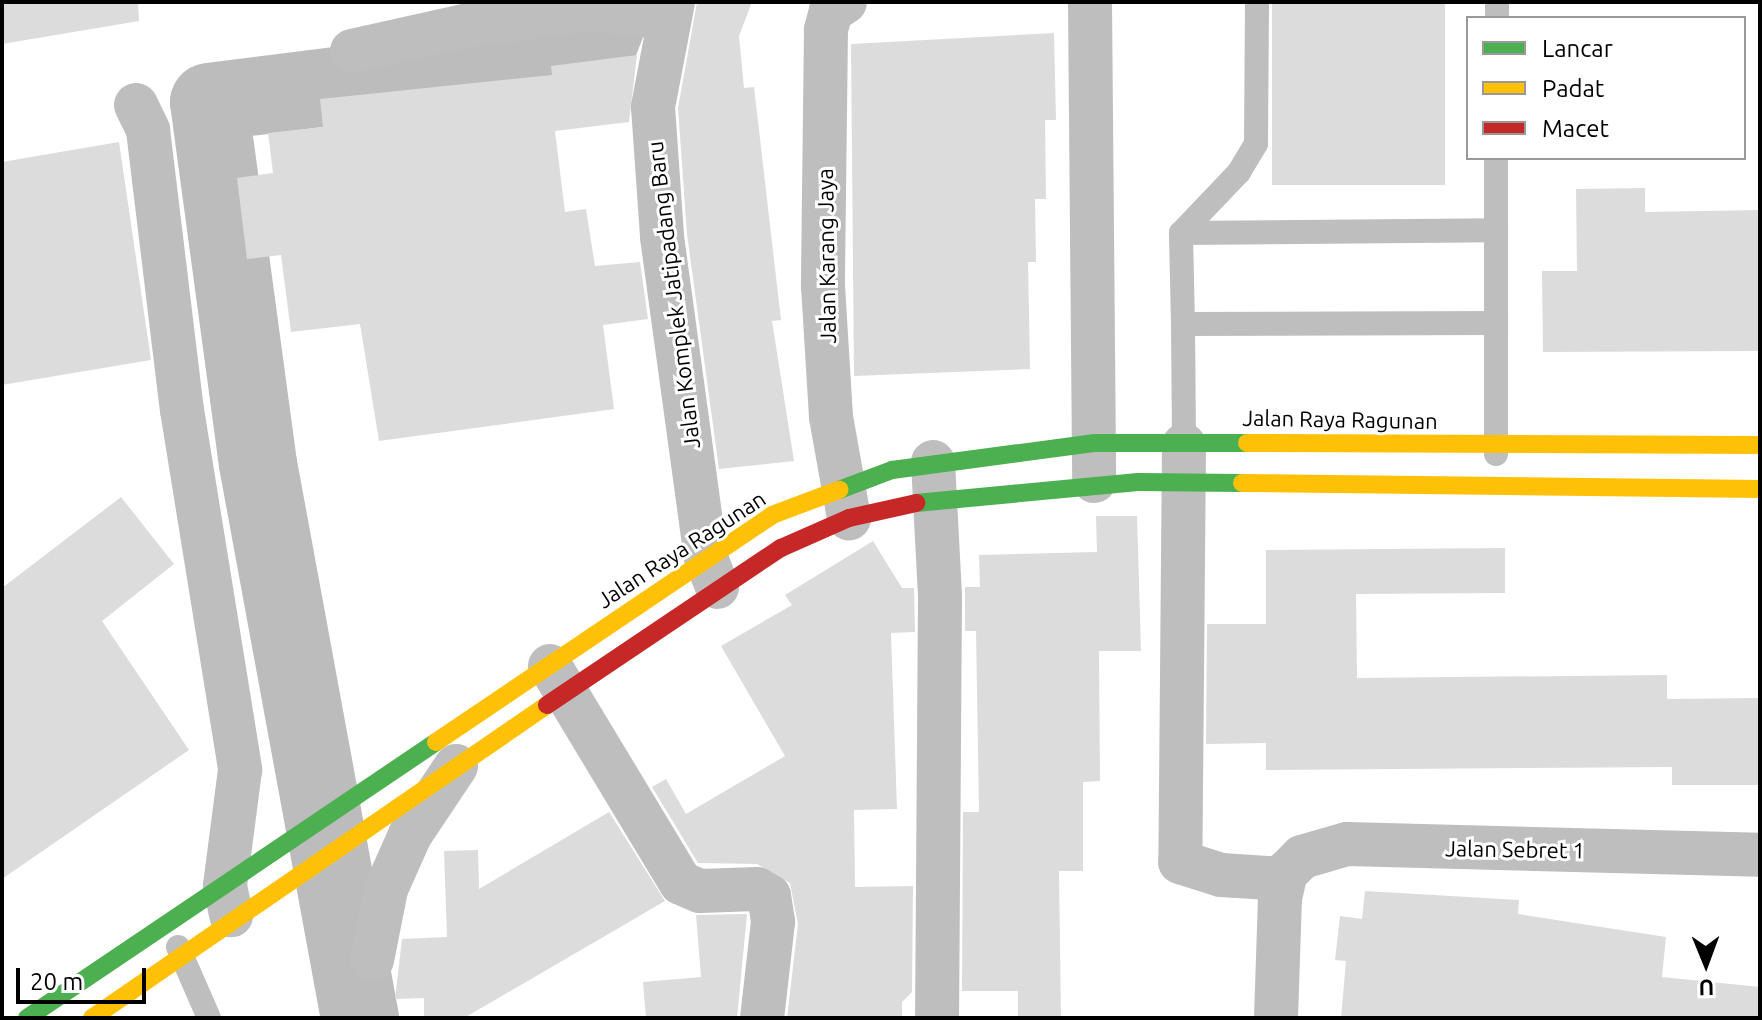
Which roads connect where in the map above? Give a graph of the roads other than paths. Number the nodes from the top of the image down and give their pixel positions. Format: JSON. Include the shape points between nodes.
{"nodes":[{"id":1,"x":845,"y":2,"type":"edge"},
{"id":2,"x":1090,"y":2,"type":"edge"},
{"id":3,"x":1257,"y":2,"type":"edge"},
{"id":4,"x":662,"y":11,"type":"edge"},
{"id":5,"x":352,"y":51,"type":"dead end"},
{"id":6,"x":136,"y":105,"type":"dead end"},
{"id":7,"x":1496,"y":160,"type":"edge"},
{"id":8,"x":1496,"y":230,"type":"junction"},
{"id":9,"x":1181,"y":233,"type":"junction"},
{"id":10,"x":1496,"y":323,"type":"junction"},
{"id":11,"x":1183,"y":324,"type":"junction"},
{"id":12,"x":1496,"y":445,"type":"junction"},
{"id":13,"x":1760,"y":445,"type":"edge"},
{"id":14,"x":1184,"y":462,"type":"junction"},
{"id":15,"x":1095,"y":464,"type":"junction"},
{"id":16,"x":935,"y":481,"type":"junction"},
{"id":17,"x":1495,"y":487,"type":"junction"},
{"id":18,"x":1760,"y":489,"type":"edge"},
{"id":19,"x":846,"y":502,"type":"junction"},
{"id":20,"x":712,"y":572,"type":"junction"},
{"id":21,"x":559,"y":680,"type":"junction"},
{"id":22,"x":456,"y":766,"type":"junction"},
{"id":23,"x":1760,"y":855,"type":"edge"},
{"id":24,"x":1283,"y":879,"type":"junction"},
{"id":25,"x":229,"y":905,"type":"junction"},
{"id":26,"x":166,"y":926,"type":"junction"},
{"id":27,"x":182,"y":956,"type":"junction"},
{"id":28,"x":372,"y":960,"type":"dead end"},
{"id":29,"x":27,"y":1018,"type":"edge"},
{"id":30,"x":92,"y":1018,"type":"edge"},
{"id":31,"x":209,"y":1018,"type":"edge"},
{"id":32,"x":762,"y":1018,"type":"edge"},
{"id":33,"x":937,"y":1018,"type":"edge"},
{"id":34,"x":1276,"y":1018,"type":"edge"}],
"edges":[{"from":1,"to":19,"type":"street","name":"Jalan Karang Jaya","via":[[831,11],[826,30],[823,286],[831,417]]},
{"from":2,"to":15,"type":"street"},
{"from":3,"to":9,"type":"lane","via":[[1256,144]]},
{"from":4,"to":5,"type":"street","via":[[592,9],[464,26]]},
{"from":4,"to":20,"type":"street","name":"Jalan Komplek Jatipadang Baru","via":[[654,122],[662,237]]},
{"from":6,"to":25,"type":"street","via":[[148,130],[182,410],[240,770]]},
{"from":7,"to":8,"type":"lane"},
{"from":8,"to":9,"type":"lane"},
{"from":8,"to":10,"type":"lane"},
{"from":9,"to":11,"type":"lane"},
{"from":10,"to":11,"type":"lane"},
{"from":10,"to":12,"type":"lane"},
{"from":11,"to":14,"type":"lane"},
{"from":12,"to":13,"type":"main road","name":"Jalan Raya Ragunan"},
{"from":12,"to":14,"type":"main road","name":"Jalan Raya Ragunan"},
{"from":12,"to":17,"type":"lane"},
{"from":14,"to":15,"type":"main road","name":"Jalan Raya Ragunan"},
{"from":14,"to":15,"type":"main road","name":"Jalan Raya Ragunan"},
{"from":14,"to":17,"type":"main road","name":"Jalan Raya Ragunan"},
{"from":14,"to":24,"type":"street","via":[[1180,862],[1221,875]]},
{"from":15,"to":16,"type":"main road","name":"Jalan Raya Ragunan"},
{"from":15,"to":16,"type":"main road","name":"Jalan Raya Ragunan"},
{"from":16,"to":19,"type":"main road","name":"Jalan Raya Ragunan"},
{"from":16,"to":19,"type":"main road","name":"Jalan Raya Ragunan"},
{"from":16,"to":33,"type":"street"},
{"from":17,"to":18,"type":"main road","name":"Jalan Raya Ragunan"},
{"from":19,"to":20,"type":"main road","name":"Jalan Raya Ragunan","via":[[781,548]]},
{"from":19,"to":20,"type":"main road","name":"Jalan Raya Ragunan","via":[[772,515]]},
{"from":20,"to":21,"type":"main road","name":"Jalan Raya Ragunan"},
{"from":20,"to":21,"type":"main road","name":"Jalan Raya Ragunan"},
{"from":21,"to":22,"type":"main road","name":"Jalan Raya Ragunan"},
{"from":21,"to":25,"type":"main road","name":"Jalan Raya Ragunan","via":[[398,766],[265,860]]},
{"from":21,"to":32,"type":"street","via":[[681,883],[700,891],[757,889],[769,896],[773,922]]},
{"from":22,"to":25,"type":"main road","name":"Jalan Raya Ragunan","via":[[285,888]]},
{"from":22,"to":28,"type":"street","via":[[410,835],[386,889]]},
{"from":23,"to":24,"type":"street","name":"Jalan Sebret 1","via":[[1347,844],[1302,857]]},
{"from":24,"to":34,"type":"street"},
{"from":25,"to":26,"type":"main road","name":"Jalan Raya Ragunan"},
{"from":25,"to":27,"type":"main road","name":"Jalan Raya Ragunan"},
{"from":26,"to":27,"type":"lane"},
{"from":26,"to":29,"type":"main road","name":"Jalan Raya Ragunan"},
{"from":27,"to":30,"type":"main road","name":"Jalan Raya Ragunan"},
{"from":27,"to":31,"type":"lane"}]}
